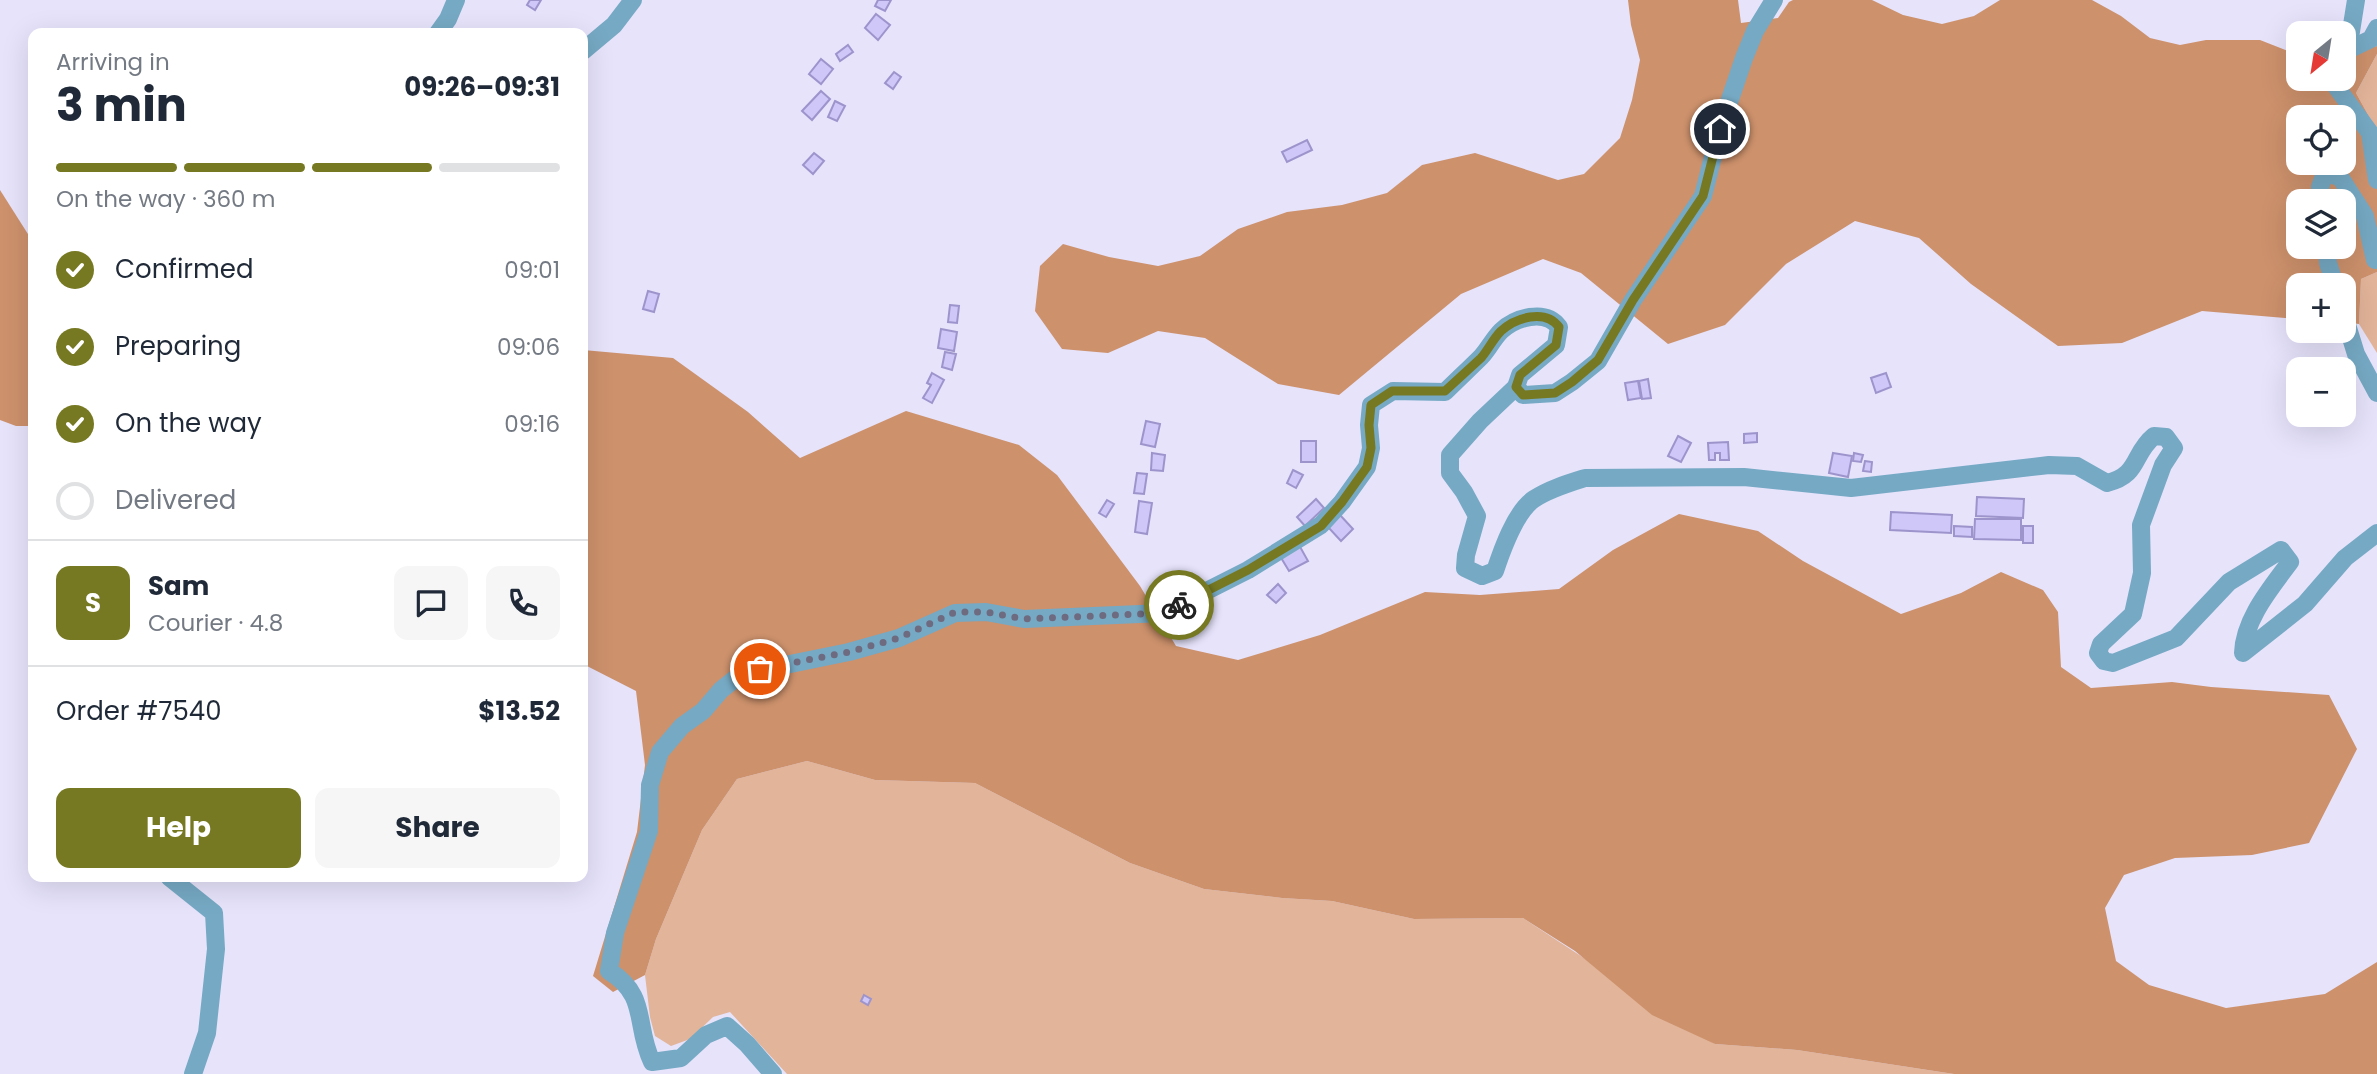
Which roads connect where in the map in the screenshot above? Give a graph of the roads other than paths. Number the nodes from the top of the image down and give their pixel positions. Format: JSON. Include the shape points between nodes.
{"nodes":[{"id":1,"x":456,"y":0,"type":"edge"},
{"id":2,"x":633,"y":0,"type":"edge"},
{"id":3,"x":1774,"y":0,"type":"edge"},
{"id":4,"x":2356,"y":0,"type":"edge"},
{"id":5,"x":2352,"y":21,"type":"edge"},
{"id":6,"x":442,"y":28,"type":"edge"},
{"id":7,"x":2377,"y":28,"type":"edge"},
{"id":8,"x":588,"y":47,"type":"edge"},
{"id":9,"x":2356,"y":49,"type":"edge"},
{"id":10,"x":2339,"y":91,"type":"edge"},
{"id":11,"x":2377,"y":180,"type":"edge"},
{"id":12,"x":2320,"y":189,"type":"edge"},
{"id":13,"x":2348,"y":189,"type":"edge"},
{"id":14,"x":2356,"y":202,"type":"edge"},
{"id":15,"x":2377,"y":259,"type":"edge"},
{"id":16,"x":2353,"y":343,"type":"edge"},
{"id":17,"x":1516,"y":387,"type":"junction"},
{"id":18,"x":2377,"y":393,"type":"edge"},
{"id":19,"x":2377,"y":534,"type":"edge"},
{"id":20,"x":175,"y":882,"type":"edge"},
{"id":21,"x":193,"y":1074,"type":"edge"},
{"id":22,"x":772,"y":1074,"type":"edge"}],
"edges":[{"from":1,"to":6,"type":"street"},
{"from":2,"to":8,"type":"street","via":[[614,25]]},
{"from":3,"to":17,"type":"street","via":[[1744,58],[1703,196],[1598,360],[1555,393],[1523,395]]},
{"from":4,"to":5,"type":"street"},
{"from":7,"to":9,"type":"street","via":[[2371,39]]},
{"from":10,"to":11,"type":"street","via":[[2370,133]]},
{"from":12,"to":13,"type":"street","via":[[2325,173],[2340,177]]},
{"from":14,"to":15,"type":"street","via":[[2365,216]]},
{"from":16,"to":18,"type":"street"},
{"from":17,"to":19,"type":"street","via":[[1450,455],[1450,473],[1476,516],[1465,568],[1482,576],[1495,571],[1510,531],[1532,500],[1585,478],[1744,477],[1851,488],[2049,465],[2077,466],[2107,483],[2122,479],[2154,436],[2165,437],[2174,448],[2141,525],[2142,573],[2133,614],[2101,644],[2098,653],[2113,663],[2176,638],[2229,582],[2281,550],[2290,562],[2264,597],[2244,638],[2244,653],[2305,604],[2345,558]]},
{"from":17,"to":22,"type":"street","via":[[1520,375],[1556,345],[1559,327],[1554,320],[1538,316],[1518,320],[1500,332],[1445,391],[1392,391],[1371,405],[1367,467],[1321,526],[1163,613],[1024,619],[955,612],[899,638],[741,674],[682,726],[660,752],[650,785],[649,831],[615,933],[609,971],[625,981],[636,996],[644,1044],[652,1062],[681,1058],[706,1035],[727,1026]]},
{"from":20,"to":21,"type":"street","via":[[214,913],[216,949],[207,1033]]}]}
